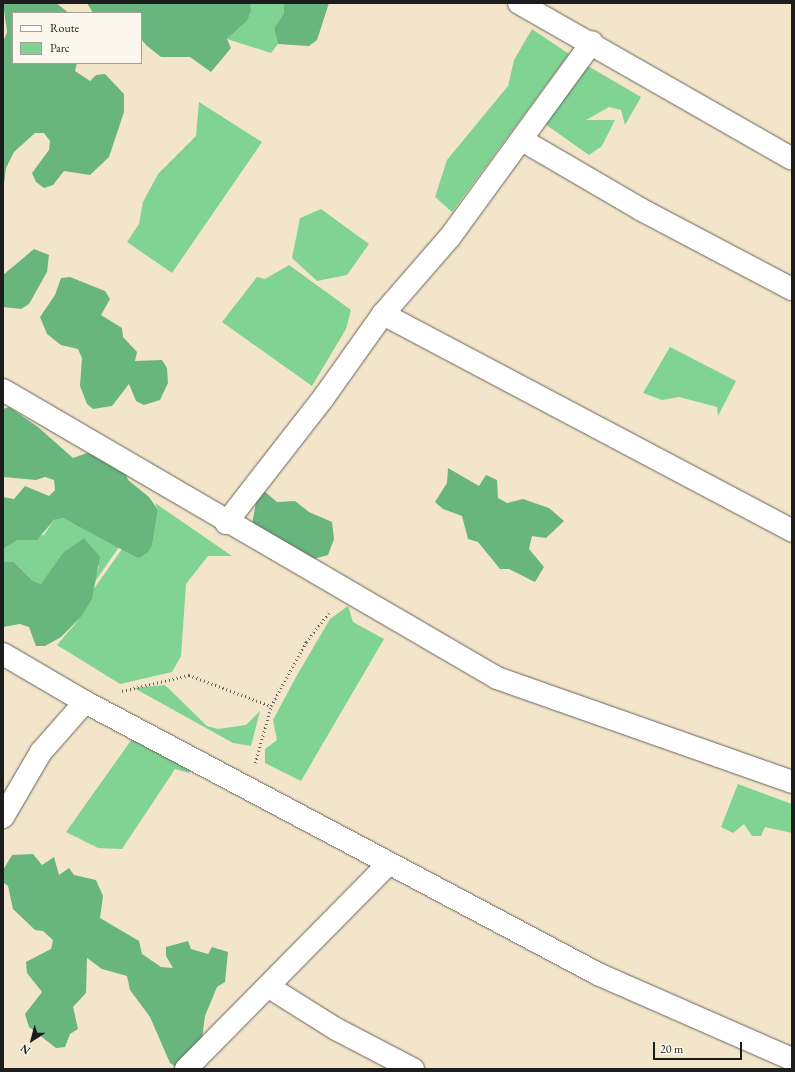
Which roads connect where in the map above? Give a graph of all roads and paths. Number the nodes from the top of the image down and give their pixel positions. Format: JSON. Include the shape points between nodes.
{"nodes":[{"id":1,"x":519,"y":3,"type":"edge"},
{"id":2,"x":592,"y":42,"type":"junction"},
{"id":3,"x":522,"y":140,"type":"junction"},
{"id":4,"x":792,"y":160,"type":"edge"},
{"id":5,"x":792,"y":289,"type":"edge"},
{"id":6,"x":383,"y":314,"type":"junction"},
{"id":7,"x":3,"y":390,"type":"edge"},
{"id":8,"x":226,"y":523,"type":"junction"},
{"id":9,"x":792,"y":531,"type":"edge"},
{"id":10,"x":346,"y":591,"type":"junction"},
{"id":11,"x":3,"y":654,"type":"edge"},
{"id":12,"x":85,"y":702,"type":"junction"},
{"id":13,"x":271,"y":706,"type":"junction"},
{"id":14,"x":110,"y":713,"type":"junction"},
{"id":15,"x":792,"y":782,"type":"edge"},
{"id":16,"x":248,"y":788,"type":"junction"},
{"id":17,"x":3,"y":817,"type":"edge"},
{"id":18,"x":388,"y":864,"type":"junction"},
{"id":19,"x":269,"y":987,"type":"junction"},
{"id":20,"x":792,"y":1059,"type":"edge"},
{"id":21,"x":186,"y":1069,"type":"edge"},
{"id":22,"x":413,"y":1069,"type":"edge"}],
"edges":[{"from":1,"to":2,"type":"street"},
{"from":2,"to":3,"type":"street"},
{"from":2,"to":4,"type":"street"},
{"from":3,"to":5,"type":"street","via":[[640,209]]},
{"from":3,"to":6,"type":"street","via":[[450,237]]},
{"from":6,"to":8,"type":"street","via":[[324,397]]},
{"from":6,"to":9,"type":"street"},
{"from":7,"to":8,"type":"street"},
{"from":8,"to":10,"type":"street"},
{"from":10,"to":13,"type":"path","via":[[306,642]]},
{"from":10,"to":15,"type":"street","via":[[497,678]]},
{"from":11,"to":12,"type":"street"},
{"from":12,"to":14,"type":"street"},
{"from":12,"to":17,"type":"street","via":[[41,752]]},
{"from":13,"to":14,"type":"path","via":[[189,675],[123,689]]},
{"from":13,"to":16,"type":"path"},
{"from":14,"to":16,"type":"street"},
{"from":16,"to":18,"type":"street"},
{"from":18,"to":19,"type":"street"},
{"from":18,"to":20,"type":"street","via":[[598,974]]},
{"from":19,"to":21,"type":"street"},
{"from":19,"to":22,"type":"street"}]}
